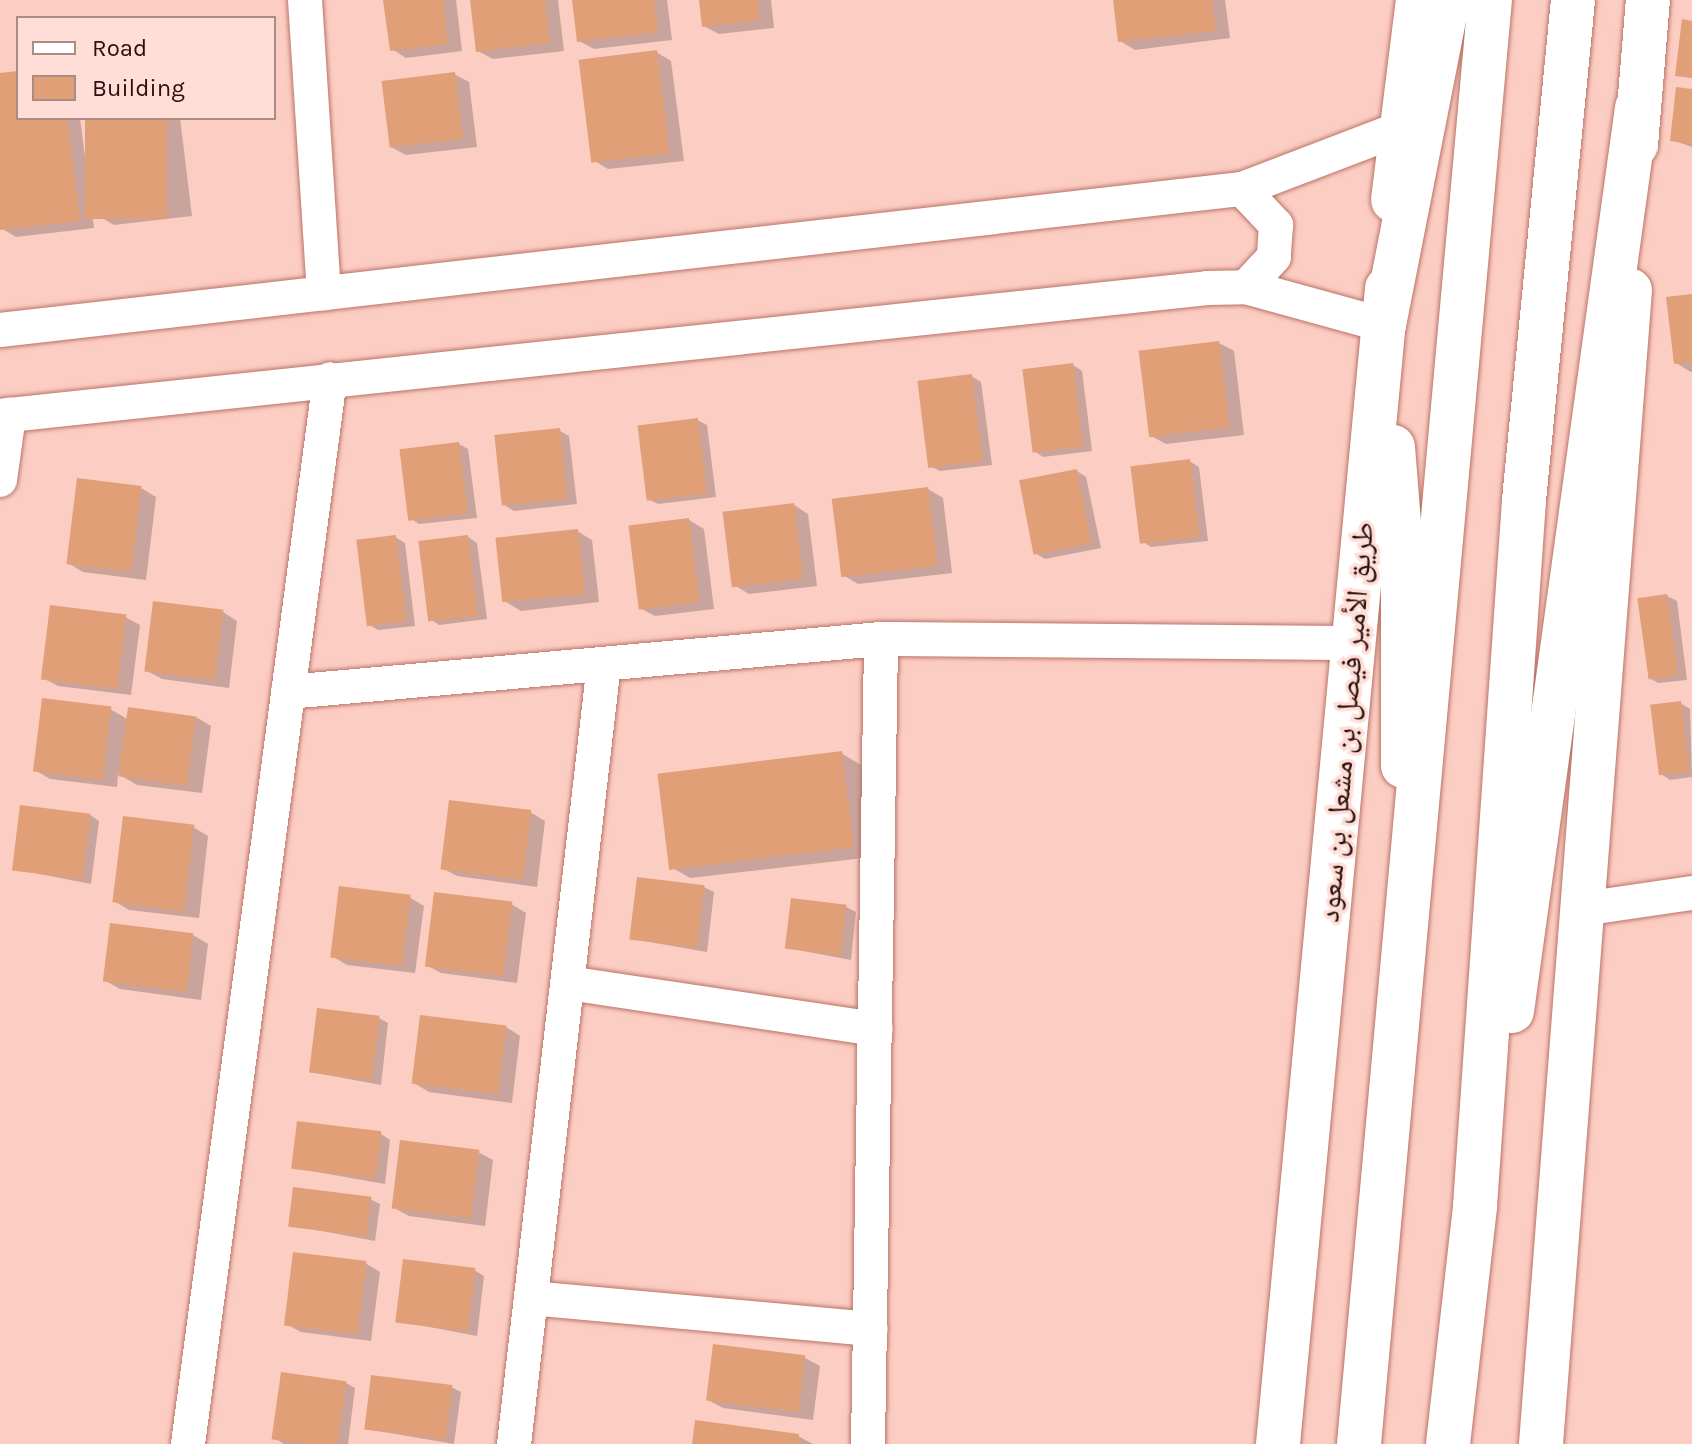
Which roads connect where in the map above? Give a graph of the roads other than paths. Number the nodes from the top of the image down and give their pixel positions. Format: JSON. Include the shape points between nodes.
{"nodes":[{"id":1,"x":305,"y":0,"type":"edge"},
{"id":2,"x":1418,"y":0,"type":"edge"},
{"id":3,"x":1448,"y":0,"type":"edge"},
{"id":4,"x":1490,"y":0,"type":"edge"},
{"id":5,"x":1573,"y":0,"type":"edge"},
{"id":6,"x":1648,"y":0,"type":"edge"},
{"id":7,"x":1637,"y":108,"type":"junction"},
{"id":8,"x":1399,"y":129,"type":"junction"},
{"id":9,"x":1242,"y":189,"type":"junction"},
{"id":10,"x":1246,"y":287,"type":"junction"},
{"id":11,"x":324,"y":293,"type":"junction"},
{"id":12,"x":1384,"y":325,"type":"junction"},
{"id":13,"x":0,"y":330,"type":"edge"},
{"id":14,"x":330,"y":379,"type":"junction"},
{"id":15,"x":4,"y":416,"type":"edge"},
{"id":16,"x":0,"y":480,"type":"edge"},
{"id":17,"x":881,"y":639,"type":"junction"},
{"id":18,"x":1354,"y":643,"type":"junction"},
{"id":19,"x":604,"y":664,"type":"junction"},
{"id":20,"x":288,"y":692,"type":"junction"},
{"id":21,"x":1692,"y":893,"type":"edge"},
{"id":22,"x":1582,"y":909,"type":"junction"},
{"id":23,"x":568,"y":983,"type":"junction"},
{"id":24,"x":876,"y":1029,"type":"junction"},
{"id":25,"x":1396,"y":1038,"type":"junction"},
{"id":26,"x":1475,"y":1206,"type":"junction"},
{"id":27,"x":531,"y":1298,"type":"junction"},
{"id":28,"x":871,"y":1329,"type":"junction"},
{"id":29,"x":188,"y":1444,"type":"edge"},
{"id":30,"x":514,"y":1444,"type":"edge"},
{"id":31,"x":868,"y":1444,"type":"edge"},
{"id":32,"x":1278,"y":1444,"type":"edge"},
{"id":33,"x":1359,"y":1444,"type":"edge"},
{"id":34,"x":1448,"y":1444,"type":"edge"},
{"id":35,"x":1541,"y":1444,"type":"edge"}],
"edges":[{"from":1,"to":11,"type":"street"},
{"from":2,"to":8,"type":"main road","name":"طريق الأمير فيصل بن مشعل بن سعود","via":[[1409,92]]},
{"from":3,"to":12,"type":"main road"},
{"from":4,"to":25,"type":"main road"},
{"from":5,"to":26,"type":"main road","via":[[1524,500]]},
{"from":6,"to":7,"type":"main road"},
{"from":7,"to":22,"type":"main road","via":[[1635,233]]},
{"from":7,"to":26,"type":"main road","via":[[1526,941]]},
{"from":8,"to":9,"type":"street"},
{"from":8,"to":12,"type":"main road","name":"طريق الأمير فيصل بن مشعل بن سعود"},
{"from":9,"to":10,"type":"street","via":[[1276,225],[1274,257]]},
{"from":9,"to":11,"type":"street"},
{"from":10,"to":12,"type":"street"},
{"from":10,"to":14,"type":"street"},
{"from":11,"to":13,"type":"street"},
{"from":12,"to":18,"type":"main road","name":"طريق الأمير فيصل بن مشعل بن سعود"},
{"from":12,"to":25,"type":"main road","via":[[1403,574],[1404,757],[1387,938]]},
{"from":14,"to":15,"type":"street"},
{"from":14,"to":20,"type":"street"},
{"from":15,"to":16,"type":"street"},
{"from":17,"to":18,"type":"street"},
{"from":17,"to":19,"type":"street"},
{"from":17,"to":24,"type":"street"},
{"from":18,"to":32,"type":"main road","name":"طريق الأمير فيصل بن مشعل بن سعود"},
{"from":19,"to":20,"type":"street"},
{"from":19,"to":23,"type":"street"},
{"from":20,"to":29,"type":"street"},
{"from":21,"to":22,"type":"street"},
{"from":22,"to":35,"type":"main road"},
{"from":23,"to":24,"type":"street"},
{"from":23,"to":27,"type":"street"},
{"from":24,"to":28,"type":"street"},
{"from":25,"to":33,"type":"main road"},
{"from":26,"to":34,"type":"main road"},
{"from":27,"to":28,"type":"street"},
{"from":27,"to":30,"type":"street"},
{"from":28,"to":31,"type":"street"}]}
